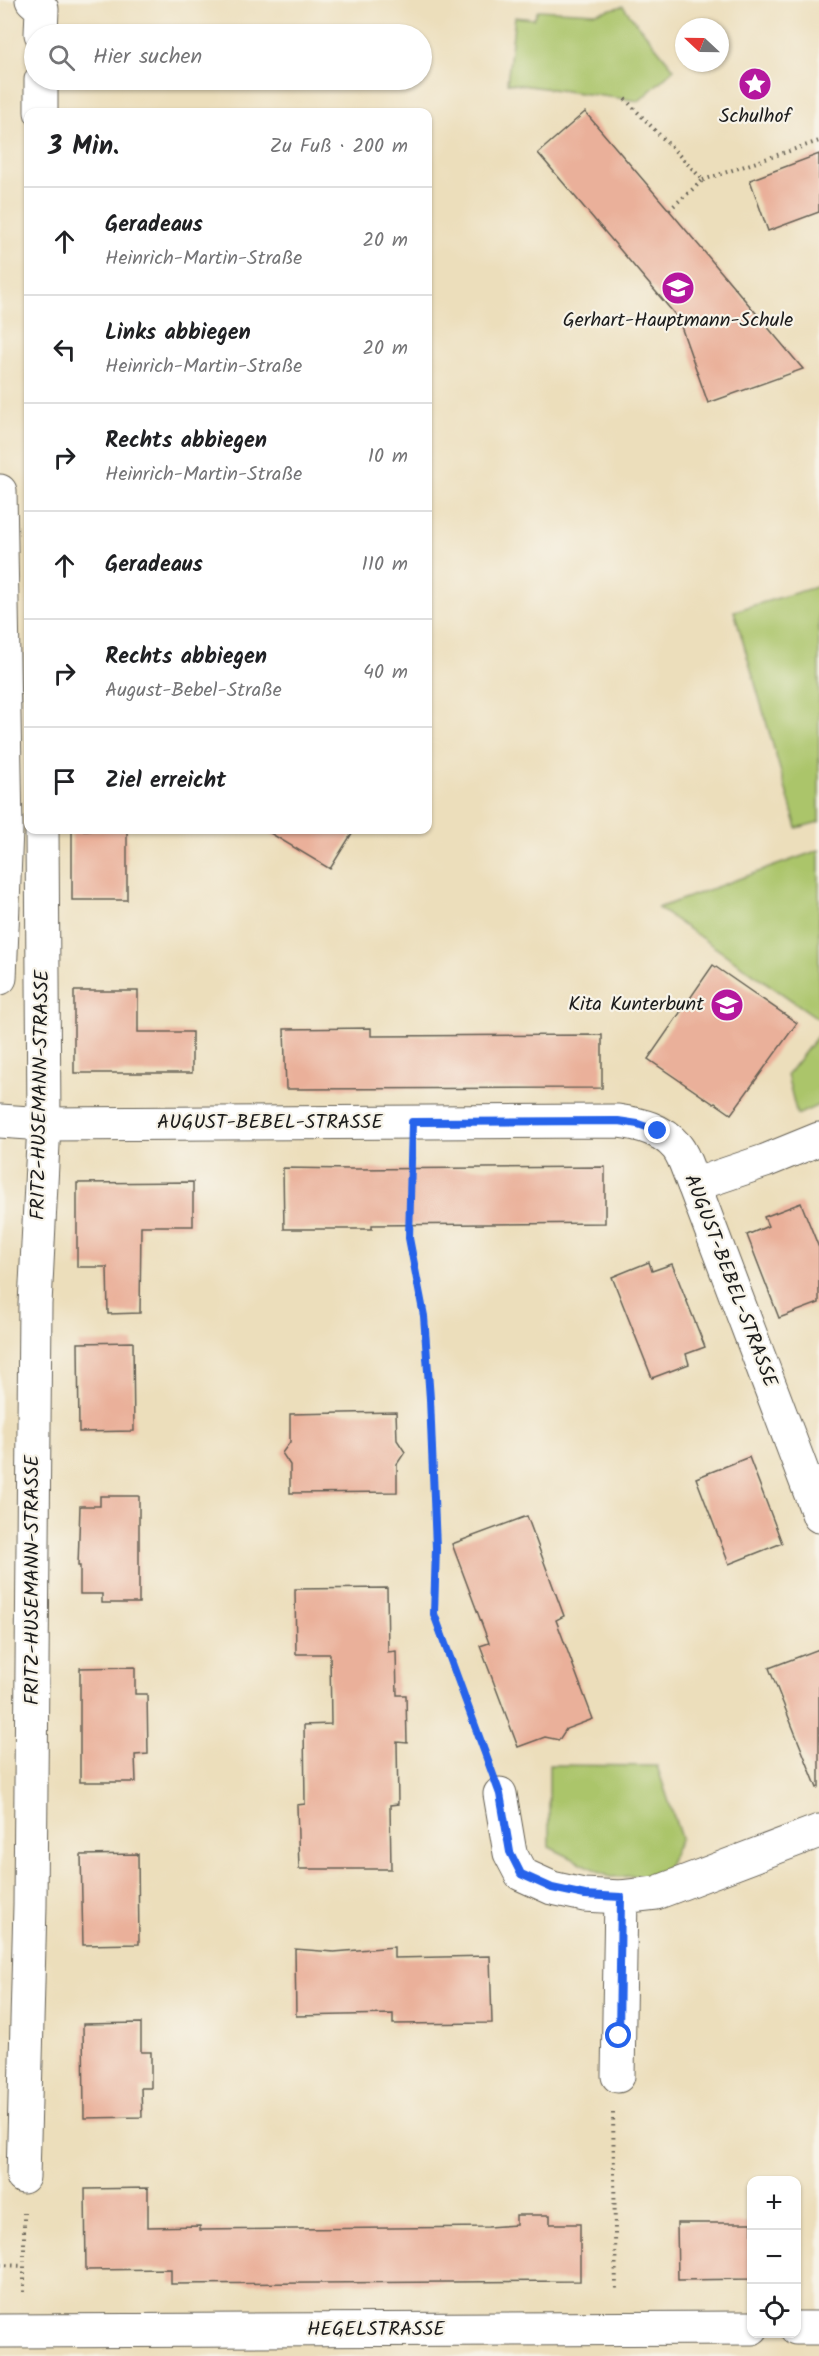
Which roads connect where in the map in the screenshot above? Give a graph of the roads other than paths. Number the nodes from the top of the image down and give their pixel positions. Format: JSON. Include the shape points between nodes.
{"nodes":[{"id":1,"x":32,"y":0,"type":"edge"},
{"id":2,"x":41,"y":24,"type":"edge"},
{"id":3,"x":41,"y":90,"type":"edge"},
{"id":4,"x":41,"y":108,"type":"edge"},
{"id":5,"x":0,"y":491,"type":"edge"},
{"id":6,"x":42,"y":834,"type":"edge"},
{"id":7,"x":0,"y":978,"type":"edge"},
{"id":8,"x":0,"y":1121,"type":"edge"},
{"id":9,"x":44,"y":1124,"type":"junction"},
{"id":10,"x":819,"y":1138,"type":"edge"},
{"id":11,"x":694,"y":1185,"type":"junction"},
{"id":12,"x":819,"y":1516,"type":"edge"},
{"id":13,"x":500,"y":1794,"type":"road end"},
{"id":14,"x":819,"y":1831,"type":"edge"},
{"id":15,"x":621,"y":1897,"type":"junction"},
{"id":16,"x":618,"y":2076,"type":"road end"},
{"id":17,"x":23,"y":2177,"type":"road end"},
{"id":18,"x":747,"y":2328,"type":"edge"},
{"id":19,"x":801,"y":2328,"type":"edge"},
{"id":20,"x":819,"y":2328,"type":"edge"},
{"id":21,"x":12,"y":2331,"type":"edge"},
{"id":22,"x":234,"y":2343,"type":"edge"}],
"edges":[{"from":1,"to":2,"type":"street","via":[[42,9]]},
{"from":3,"to":4,"type":"street"},
{"from":5,"to":7,"type":"street","via":[[6,829]]},
{"from":6,"to":9,"type":"street","name":"FRITZ-HUSEMANN-STRASSE"},
{"from":8,"to":9,"type":"street","name":"AUGUST-BEBEL-STRASSE"},
{"from":9,"to":11,"type":"street","name":"AUGUST-BEBEL-STRASSE","via":[[618,1121],[658,1131],[677,1148]]},
{"from":9,"to":17,"type":"street","name":"FRITZ-HUSEMANN-STRASSE","via":[[35,1304],[30,1905]]},
{"from":10,"to":11,"type":"street"},
{"from":11,"to":12,"type":"street","name":"AUGUST-BEBEL-STRASSE"},
{"from":13,"to":15,"type":"street","via":[[510,1852],[521,1874],[552,1888]]},
{"from":14,"to":15,"type":"street","via":[[656,1893]]},
{"from":15,"to":16,"type":"street"},
{"from":18,"to":22,"type":"street","name":"HEGELSTRASSE"},
{"from":19,"to":20,"type":"street"},
{"from":21,"to":22,"type":"street","name":"HEGELSTRASSE"}]}
